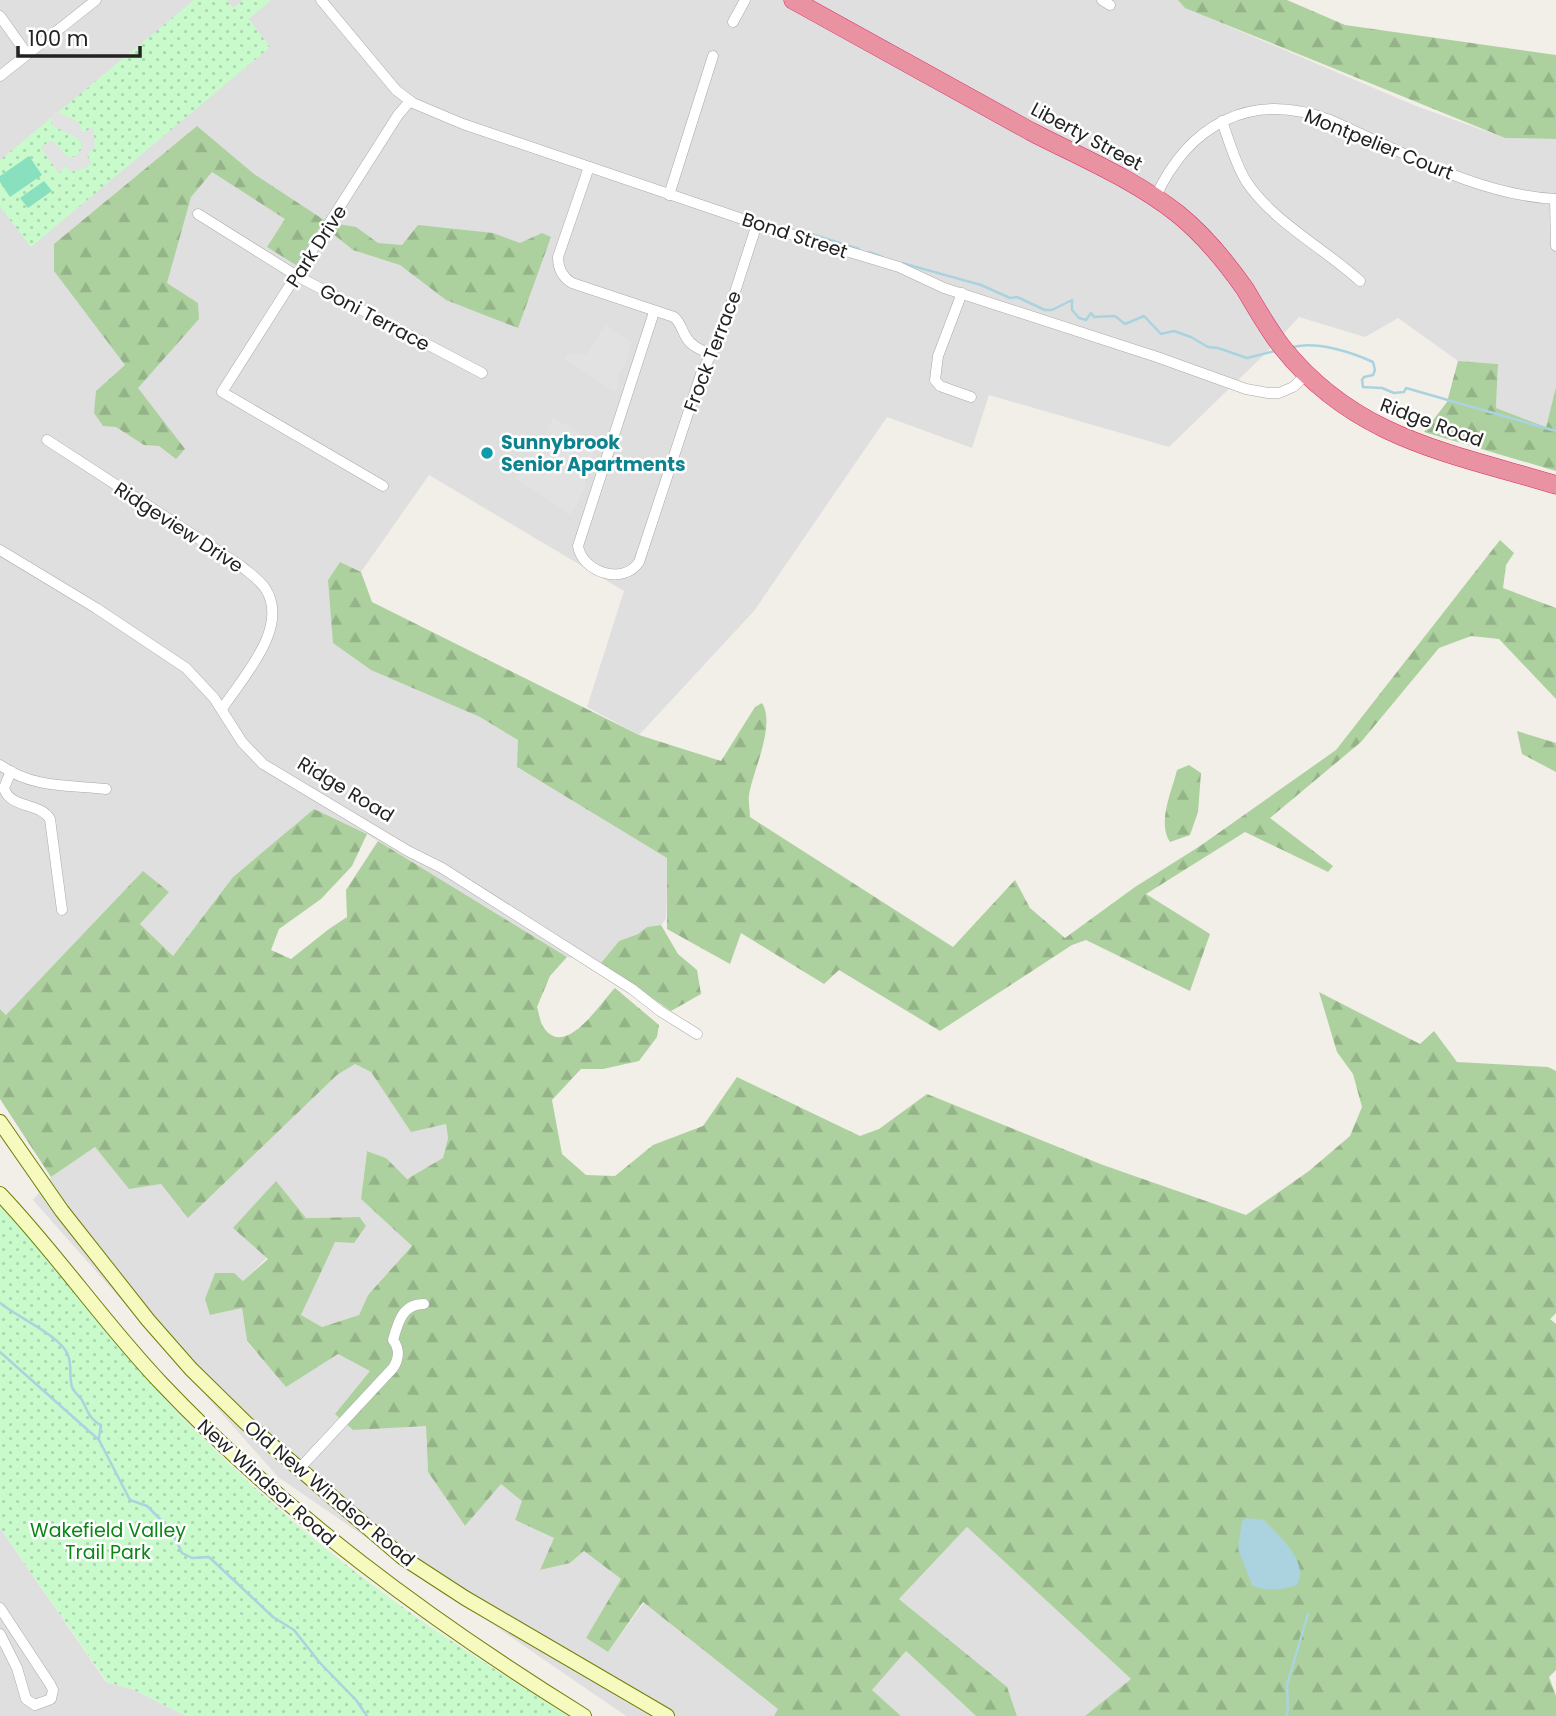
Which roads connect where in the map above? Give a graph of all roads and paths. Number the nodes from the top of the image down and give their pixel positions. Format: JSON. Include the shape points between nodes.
{"nodes":[{"id":1,"x":96,"y":0,"type":"edge"},
{"id":2,"x":321,"y":0,"type":"edge"},
{"id":3,"x":745,"y":0,"type":"edge"},
{"id":4,"x":793,"y":0,"type":"edge"},
{"id":5,"x":0,"y":16,"type":"edge"},
{"id":6,"x":733,"y":22,"type":"dead end"},
{"id":7,"x":27,"y":54,"type":"junction"},
{"id":8,"x":713,"y":56,"type":"dead end"},
{"id":9,"x":0,"y":76,"type":"edge"},
{"id":10,"x":410,"y":101,"type":"junction"},
{"id":11,"x":1222,"y":121,"type":"junction"},
{"id":12,"x":589,"y":167,"type":"junction"},
{"id":13,"x":669,"y":195,"type":"junction"},
{"id":14,"x":1156,"y":198,"type":"junction"},
{"id":15,"x":1555,"y":199,"type":"edge"},
{"id":16,"x":198,"y":214,"type":"dead end"},
{"id":17,"x":757,"y":224,"type":"junction"},
{"id":18,"x":1556,"y":246,"type":"edge"},
{"id":19,"x":297,"y":276,"type":"junction"},
{"id":20,"x":1360,"y":281,"type":"dead end"},
{"id":21,"x":962,"y":293,"type":"junction"},
{"id":22,"x":654,"y":312,"type":"junction"},
{"id":23,"x":710,"y":354,"type":"junction"},
{"id":24,"x":482,"y":373,"type":"dead end"},
{"id":25,"x":1306,"y":375,"type":"junction"},
{"id":26,"x":971,"y":397,"type":"dead end"},
{"id":27,"x":47,"y":440,"type":"dead end"},
{"id":28,"x":1556,"y":485,"type":"edge"},
{"id":29,"x":383,"y":486,"type":"dead end"},
{"id":30,"x":0,"y":550,"type":"edge"},
{"id":31,"x":222,"y":709,"type":"junction"},
{"id":32,"x":0,"y":765,"type":"edge"},
{"id":33,"x":11,"y":771,"type":"junction"},
{"id":34,"x":106,"y":789,"type":"dead end"},
{"id":35,"x":62,"y":910,"type":"dead end"},
{"id":36,"x":697,"y":1034,"type":"dead end"},
{"id":37,"x":0,"y":1122,"type":"edge"},
{"id":38,"x":0,"y":1194,"type":"edge"},
{"id":39,"x":424,"y":1304,"type":"dead end"},
{"id":40,"x":299,"y":1469,"type":"junction"},
{"id":41,"x":0,"y":1608,"type":"edge"},
{"id":42,"x":0,"y":1634,"type":"edge"},
{"id":43,"x":584,"y":1716,"type":"edge"},
{"id":44,"x":667,"y":1716,"type":"edge"}],
"edges":[{"from":1,"to":7,"type":"street"},
{"from":2,"to":10,"type":"street","name":"Bond Street"},
{"from":3,"to":6,"type":"street"},
{"from":4,"to":14,"type":"highway","name":"Liberty Street"},
{"from":5,"to":7,"type":"street"},
{"from":7,"to":9,"type":"street"},
{"from":8,"to":13,"type":"street"},
{"from":10,"to":12,"type":"street","name":"Bond Street"},
{"from":10,"to":19,"type":"street","name":"Park Drive"},
{"from":11,"to":14,"type":"street","name":"Montpelier Court","via":[[1182,153]]},
{"from":11,"to":15,"type":"street","name":"Montpelier Court","via":[[1267,108],[1312,113],[1479,185]]},
{"from":11,"to":20,"type":"street","via":[[1236,161],[1256,194]]},
{"from":12,"to":13,"type":"street","name":"Bond Street"},
{"from":12,"to":22,"type":"street","via":[[558,257],[559,270],[572,283]]},
{"from":13,"to":17,"type":"street","name":"Bond Street"},
{"from":14,"to":25,"type":"highway","name":"Liberty Street","via":[[1195,229],[1229,267]]},
{"from":15,"to":18,"type":"street"},
{"from":16,"to":19,"type":"street","name":"Goni Terrace"},
{"from":17,"to":21,"type":"street","name":"Bond Street","via":[[899,267]]},
{"from":17,"to":23,"type":"street","name":"Frock Terrace","via":[[721,335]]},
{"from":19,"to":24,"type":"street","name":"Goni Terrace"},
{"from":19,"to":29,"type":"street","name":"Park Drive","via":[[222,392]]},
{"from":21,"to":25,"type":"street","name":"Bond Street","via":[[1246,389],[1279,393]]},
{"from":21,"to":26,"type":"street","via":[[938,356],[935,380]]},
{"from":22,"to":23,"type":"street","via":[[676,319],[688,340]]},
{"from":22,"to":23,"type":"street","name":"Frock Terrace","via":[[578,546],[583,561],[594,568],[618,575],[636,566]]},
{"from":25,"to":28,"type":"highway","name":"Ridge Road","via":[[1349,410],[1392,433]]},
{"from":27,"to":31,"type":"street","name":"Ridgeview Drive","via":[[241,566],[265,588],[272,607],[268,637]]},
{"from":30,"to":31,"type":"street","name":"Ridge Road","via":[[164,652],[195,677]]},
{"from":31,"to":36,"type":"street","name":"Ridge Road","via":[[242,743],[263,764],[442,868]]},
{"from":32,"to":33,"type":"street"},
{"from":33,"to":34,"type":"street","via":[[48,786]]},
{"from":33,"to":35,"type":"street","via":[[6,794],[47,813],[50,819]]},
{"from":37,"to":40,"type":"street","name":"Old New Windsor Road","via":[[62,1211],[158,1332],[203,1383]]},
{"from":38,"to":43,"type":"street","name":"New Windsor Road","via":[[159,1381],[244,1466],[382,1580]]},
{"from":39,"to":40,"type":"street","via":[[411,1306],[398,1323],[393,1340],[398,1356],[393,1368]]},
{"from":40,"to":44,"type":"street","name":"Old New Windsor Road","via":[[442,1584]]},
{"from":41,"to":42,"type":"street","via":[[50,1684],[51,1699],[35,1704],[26,1699]]}]}
